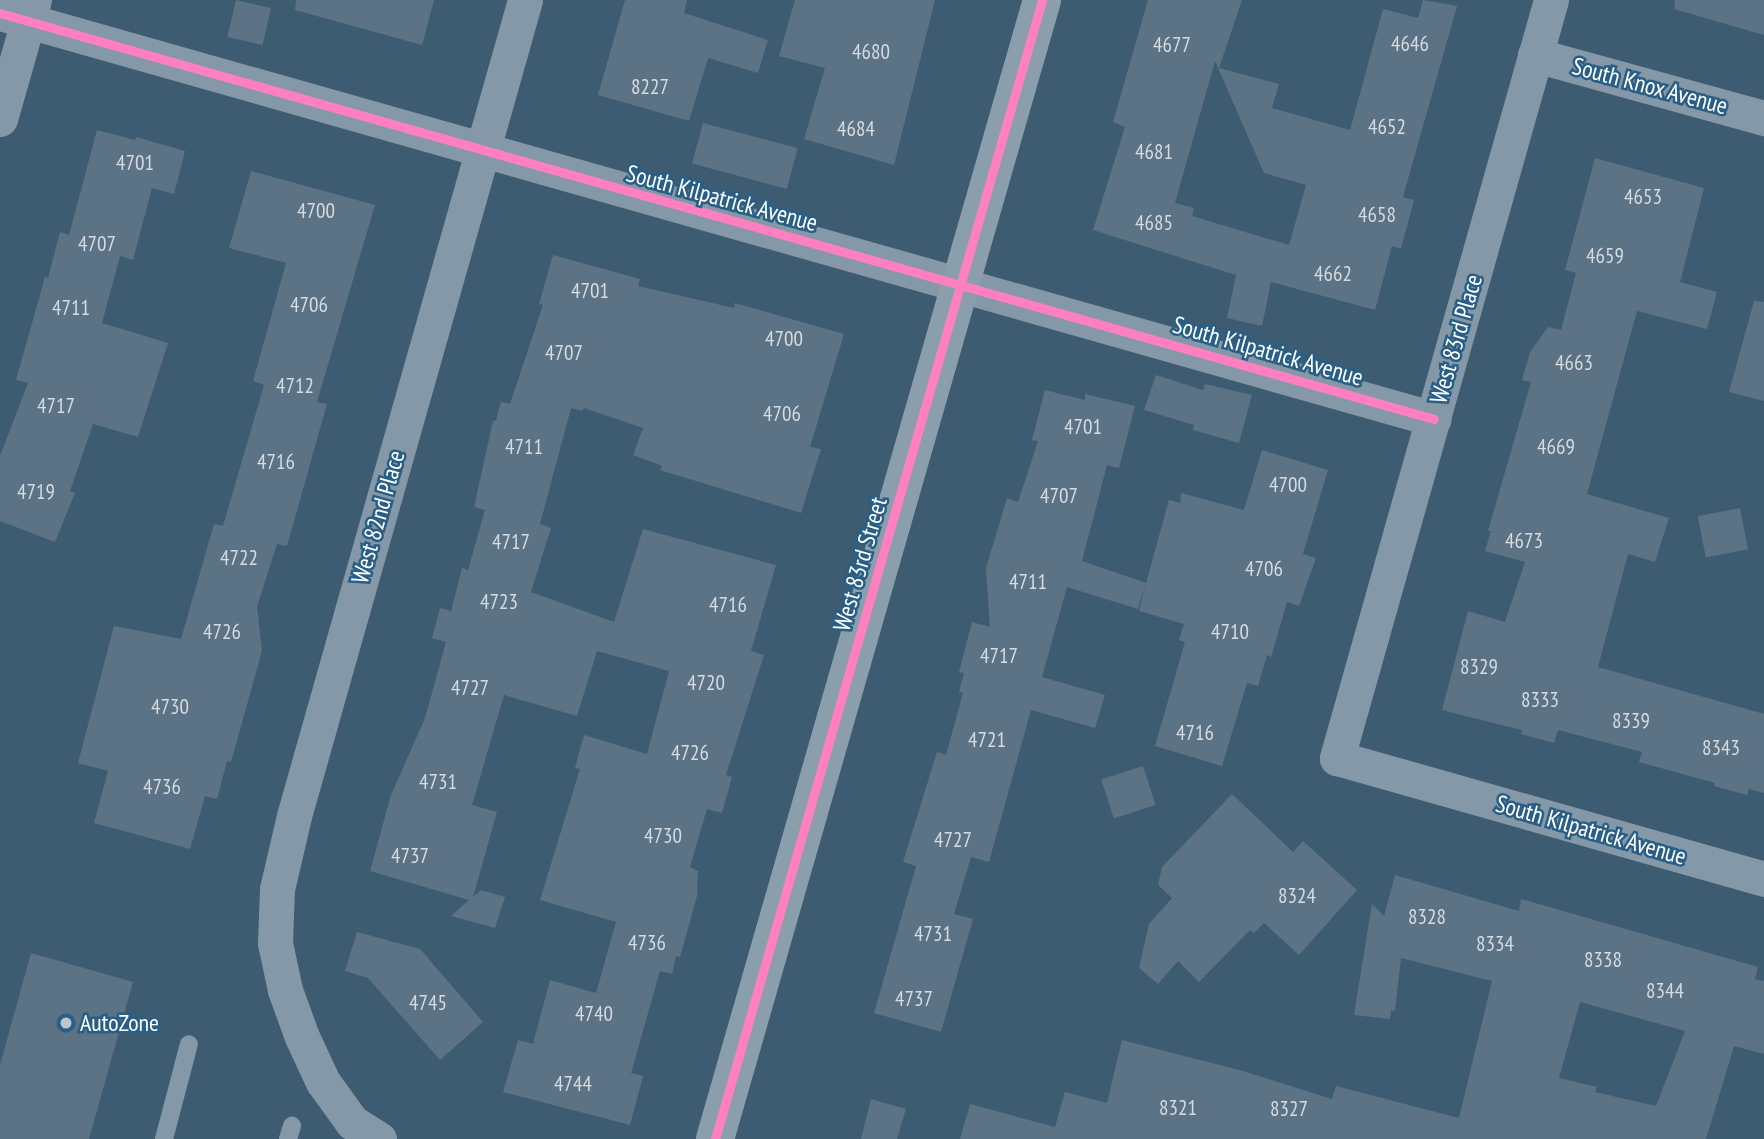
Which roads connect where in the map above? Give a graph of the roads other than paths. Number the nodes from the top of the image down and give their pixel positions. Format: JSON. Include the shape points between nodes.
{"nodes":[{"id":1,"x":525,"y":0,"type":"edge"},
{"id":2,"x":1042,"y":0,"type":"edge"},
{"id":3,"x":1551,"y":0,"type":"edge"},
{"id":4,"x":20,"y":12,"type":"edge"},
{"id":5,"x":1535,"y":55,"type":"junction"},
{"id":6,"x":0,"y":118,"type":"edge"},
{"id":7,"x":1764,"y":118,"type":"edge"},
{"id":8,"x":482,"y":152,"type":"junction"},
{"id":9,"x":961,"y":284,"type":"junction"},
{"id":10,"x":1434,"y":419,"type":"junction"},
{"id":11,"x":1337,"y":758,"type":"joint"},
{"id":12,"x":1764,"y":879,"type":"edge"},
{"id":13,"x":189,"y":1044,"type":"dead end"},
{"id":14,"x":164,"y":1139,"type":"edge"},
{"id":15,"x":379,"y":1139,"type":"edge"},
{"id":16,"x":715,"y":1139,"type":"edge"}],
"edges":[{"from":1,"to":8,"type":"street","name":"West 82nd Place"},
{"from":2,"to":9,"type":"street","name":"West 83rd Street"},
{"from":3,"to":5,"type":"street","name":"West 83rd Place"},
{"from":4,"to":6,"type":"street"},
{"from":4,"to":8,"type":"street","name":"South Kilpatrick Avenue"},
{"from":5,"to":7,"type":"street","name":"South Knox Avenue"},
{"from":5,"to":10,"type":"street","name":"West 83rd Place"},
{"from":8,"to":9,"type":"street","name":"South Kilpatrick Avenue"},
{"from":8,"to":15,"type":"street","name":"West 82nd Place","via":[[277,889],[275,943],[302,1037],[323,1082],[352,1122]]},
{"from":9,"to":10,"type":"street","name":"South Kilpatrick Avenue"},
{"from":9,"to":16,"type":"street","name":"West 83rd Street"},
{"from":10,"to":11,"type":"street","name":"West 83rd Place"},
{"from":11,"to":12,"type":"street","name":"South Kilpatrick Avenue"},
{"from":13,"to":14,"type":"lane"}]}
